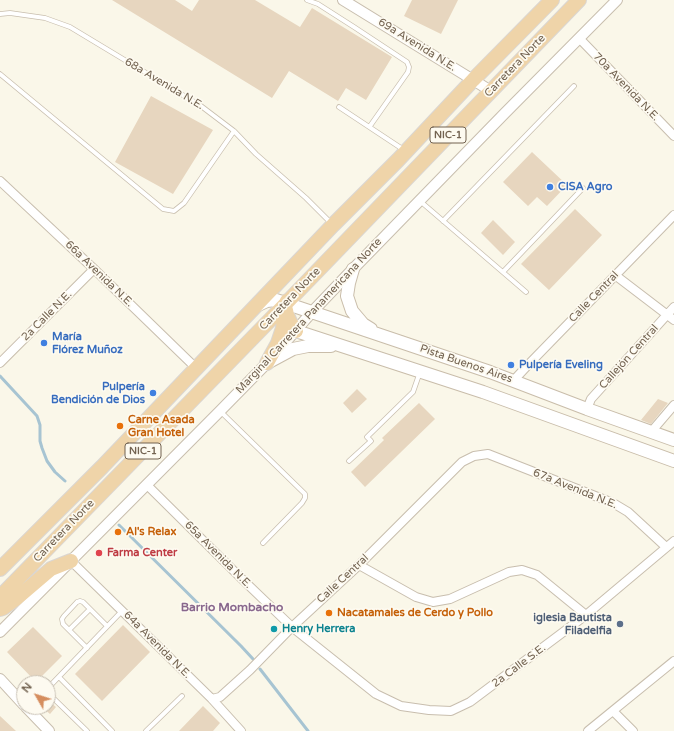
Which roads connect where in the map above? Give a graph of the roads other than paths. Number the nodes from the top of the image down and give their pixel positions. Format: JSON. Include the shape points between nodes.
{"nodes":[{"id":1,"x":307,"y":0,"type":"edge"},
{"id":2,"x":343,"y":0,"type":"edge"},
{"id":3,"x":552,"y":0,"type":"edge"},
{"id":4,"x":579,"y":0,"type":"edge"},
{"id":5,"x":617,"y":0,"type":"edge"},
{"id":6,"x":0,"y":14,"type":"edge"},
{"id":7,"x":579,"y":38,"type":"junction"},
{"id":8,"x":0,"y":74,"type":"edge"},
{"id":9,"x":473,"y":80,"type":"junction"},
{"id":10,"x":574,"y":86,"type":"dead end"},
{"id":11,"x":491,"y":91,"type":"junction"},
{"id":12,"x":339,"y":106,"type":"dead end"},
{"id":13,"x":370,"y":126,"type":"junction"},
{"id":14,"x":234,"y":131,"type":"junction"},
{"id":15,"x":674,"y":136,"type":"edge"},
{"id":16,"x":402,"y":156,"type":"junction"},
{"id":17,"x":0,"y":181,"type":"edge"},
{"id":18,"x":583,"y":188,"type":"dead end"},
{"id":19,"x":420,"y":200,"type":"junction"},
{"id":20,"x":674,"y":214,"type":"edge"},
{"id":21,"x":443,"y":221,"type":"junction"},
{"id":22,"x":333,"y":225,"type":"junction"},
{"id":23,"x":94,"y":269,"type":"junction"},
{"id":24,"x":353,"y":269,"type":"junction"},
{"id":25,"x":503,"y":272,"type":"junction"},
{"id":26,"x":615,"y":275,"type":"junction"},
{"id":27,"x":526,"y":292,"type":"dead end"},
{"id":28,"x":286,"y":304,"type":"junction"},
{"id":29,"x":255,"y":306,"type":"junction"},
{"id":30,"x":674,"y":308,"type":"edge"},
{"id":31,"x":312,"y":312,"type":"junction"},
{"id":32,"x":666,"y":315,"type":"junction"},
{"id":33,"x":674,"y":320,"type":"edge"},
{"id":34,"x":296,"y":331,"type":"junction"},
{"id":35,"x":383,"y":336,"type":"junction"},
{"id":36,"x":344,"y":346,"type":"junction"},
{"id":37,"x":415,"y":347,"type":"junction"},
{"id":38,"x":0,"y":363,"type":"edge"},
{"id":39,"x":266,"y":363,"type":"junction"},
{"id":40,"x":196,"y":368,"type":"junction"},
{"id":41,"x":414,"y":370,"type":"junction"},
{"id":42,"x":514,"y":380,"type":"junction"},
{"id":43,"x":674,"y":405,"type":"edge"},
{"id":44,"x":588,"y":409,"type":"junction"},
{"id":45,"x":220,"y":411,"type":"junction"},
{"id":46,"x":651,"y":432,"type":"junction"},
{"id":47,"x":674,"y":440,"type":"edge"},
{"id":48,"x":474,"y":456,"type":"joint"},
{"id":49,"x":349,"y":461,"type":"dead end"},
{"id":50,"x":674,"y":461,"type":"edge"},
{"id":51,"x":147,"y":484,"type":"junction"},
{"id":52,"x":674,"y":541,"type":"edge"},
{"id":53,"x":264,"y":543,"type":"dead end"},
{"id":54,"x":666,"y":547,"type":"junction"},
{"id":55,"x":71,"y":561,"type":"junction"},
{"id":56,"x":358,"y":565,"type":"junction"},
{"id":57,"x":0,"y":569,"type":"edge"},
{"id":58,"x":0,"y":597,"type":"edge"},
{"id":59,"x":0,"y":609,"type":"edge"},
{"id":60,"x":90,"y":609,"type":"junction"},
{"id":61,"x":122,"y":611,"type":"junction"},
{"id":62,"x":586,"y":614,"type":"junction"},
{"id":63,"x":107,"y":626,"type":"junction"},
{"id":64,"x":292,"y":627,"type":"junction"},
{"id":65,"x":69,"y":630,"type":"junction"},
{"id":66,"x":0,"y":632,"type":"edge"},
{"id":67,"x":87,"y":648,"type":"junction"},
{"id":68,"x":674,"y":662,"type":"edge"},
{"id":69,"x":59,"y":677,"type":"junction"},
{"id":70,"x":0,"y":679,"type":"edge"},
{"id":71,"x":56,"y":680,"type":"edge"},
{"id":72,"x":16,"y":696,"type":"edge"},
{"id":73,"x":182,"y":696,"type":"dead end"},
{"id":74,"x":212,"y":699,"type":"junction"},
{"id":75,"x":56,"y":701,"type":"edge"},
{"id":76,"x":430,"y":710,"type":"joint"},
{"id":77,"x":613,"y":711,"type":"junction"},
{"id":78,"x":34,"y":715,"type":"edge"},
{"id":79,"x":49,"y":731,"type":"edge"},
{"id":80,"x":87,"y":731,"type":"edge"},
{"id":81,"x":112,"y":731,"type":"edge"},
{"id":82,"x":146,"y":731,"type":"edge"},
{"id":83,"x":241,"y":731,"type":"edge"},
{"id":84,"x":588,"y":731,"type":"edge"},
{"id":85,"x":633,"y":731,"type":"edge"}],
"edges":[{"from":1,"to":13,"type":"lane","via":[[318,4],[407,62],[408,72]]},
{"from":2,"to":9,"type":"street","name":"69a Avenida N.E."},
{"from":3,"to":9,"type":"highway","name":"Carretera Norte","number":"NIC-1"},
{"from":4,"to":11,"type":"highway","name":"Carretera Norte","number":"NIC-1"},
{"from":5,"to":7,"type":"street","name":"Marginal Carretera Panamericana Norte"},
{"from":6,"to":14,"type":"lane","name":"68a Avenida N.E.","via":[[45,18],[70,27],[201,106]]},
{"from":7,"to":15,"type":"street","name":"70a Avenida N.E."},
{"from":7,"to":19,"type":"street","name":"Marginal Carretera Panamericana Norte"},
{"from":8,"to":14,"type":"lane","via":[[163,209],[174,211],[184,203]]},
{"from":9,"to":11,"type":"street","name":"69a Avenida N.E."},
{"from":9,"to":16,"type":"highway","name":"Carretera Norte","number":"NIC-1"},
{"from":10,"to":21,"type":"lane"},
{"from":11,"to":28,"type":"highway","name":"Carretera Norte","number":"NIC-1"},
{"from":12,"to":13,"type":"lane"},
{"from":13,"to":16,"type":"lane"},
{"from":14,"to":22,"type":"lane","name":"68a Avenida N.E."},
{"from":16,"to":22,"type":"highway","name":"Carretera Norte","number":"NIC-1"},
{"from":16,"to":28,"type":"highway","via":[[368,209],[292,289]]},
{"from":17,"to":23,"type":"street","name":"66a Avenida N.E."},
{"from":18,"to":25,"type":"lane"},
{"from":19,"to":21,"type":"lane"},
{"from":19,"to":24,"type":"street","name":"Marginal Carretera Panamericana Norte"},
{"from":20,"to":26,"type":"street","name":"Calle Central"},
{"from":21,"to":25,"type":"lane"},
{"from":22,"to":29,"type":"highway","name":"Carretera Norte","number":"NIC-1"},
{"from":23,"to":38,"type":"street","name":"2a Calle N.E."},
{"from":23,"to":40,"type":"street","name":"66a Avenida N.E."},
{"from":24,"to":31,"type":"street","name":"Marginal Carretera Panamericana Norte"},
{"from":24,"to":35,"type":"main road","via":[[347,296],[352,311],[363,324]]},
{"from":25,"to":27,"type":"lane"},
{"from":26,"to":32,"type":"street"},
{"from":26,"to":42,"type":"street","name":"Calle Central"},
{"from":28,"to":29,"type":"main road","name":"Pista Buenos Aires","via":[[276,300]]},
{"from":28,"to":31,"type":"main road","name":"Pista Buenos Aires"},
{"from":28,"to":34,"type":"highway","via":[[287,314]]},
{"from":28,"to":39,"type":"highway","via":[[278,343]]},
{"from":28,"to":58,"type":"highway","name":"Carretera Norte","number":"NIC-1"},
{"from":29,"to":40,"type":"highway","name":"Carretera Norte","number":"NIC-1"},
{"from":30,"to":32,"type":"street","name":"Callejón Central"},
{"from":31,"to":34,"type":"street","name":"Marginal Carretera Panamericana Norte"},
{"from":31,"to":35,"type":"main road","name":"Pista Buenos Aires"},
{"from":32,"to":33,"type":"street"},
{"from":32,"to":44,"type":"street","name":"Callejón Central","via":[[591,399]]},
{"from":34,"to":36,"type":"main road","name":"Pista Buenos Aires"},
{"from":34,"to":39,"type":"street","name":"Marginal Carretera Panamericana Norte"},
{"from":35,"to":37,"type":"main road","name":"Pista Buenos Aires"},
{"from":36,"to":39,"type":"main road","via":[[324,345],[293,349]]},
{"from":36,"to":41,"type":"main road","name":"Pista Buenos Aires"},
{"from":37,"to":41,"type":"main road"},
{"from":37,"to":42,"type":"main road","name":"Pista Buenos Aires"},
{"from":39,"to":45,"type":"street","name":"Marginal Carretera Panamericana Norte"},
{"from":40,"to":57,"type":"highway","name":"Carretera Norte","number":"NIC-1"},
{"from":41,"to":49,"type":"lane","via":[[413,392],[366,437],[371,441]]},
{"from":41,"to":50,"type":"main road","name":"Pista Buenos Aires","via":[[483,392]]},
{"from":42,"to":44,"type":"main road","name":"Pista Buenos Aires"},
{"from":43,"to":46,"type":"street"},
{"from":44,"to":46,"type":"main road","name":"Pista Buenos Aires"},
{"from":45,"to":51,"type":"street","name":"Marginal Carretera Panamericana Norte"},
{"from":45,"to":53,"type":"lane","via":[[305,494],[302,503]]},
{"from":46,"to":47,"type":"main road","name":"Pista Buenos Aires"},
{"from":48,"to":54,"type":"street","name":"67a Avenida N.E.","via":[[488,454],[613,503],[628,512]]},
{"from":48,"to":56,"type":"street","name":"Calle Central","via":[[462,462]]},
{"from":51,"to":55,"type":"street","name":"Marginal Carretera Panamericana Norte"},
{"from":51,"to":64,"type":"street","name":"65a Avenida N.E."},
{"from":52,"to":54,"type":"street","name":"2a Calle S.E."},
{"from":54,"to":62,"type":"street","name":"2a Calle S.E."},
{"from":55,"to":59,"type":"highway","via":[[52,570]]},
{"from":55,"to":61,"type":"street","name":"64a Avenida N.E."},
{"from":55,"to":66,"type":"street","name":"Marginal Carretera Panamericana Norte"},
{"from":56,"to":62,"type":"street","via":[[416,597],[433,602],[450,599],[509,572],[522,570],[537,575]]},
{"from":56,"to":64,"type":"street","name":"Calle Central"},
{"from":60,"to":63,"type":"lane"},
{"from":60,"to":65,"type":"lane"},
{"from":60,"to":65,"type":"lane","via":[[83,602],[77,602],[62,619]]},
{"from":61,"to":63,"type":"lane"},
{"from":61,"to":74,"type":"street","name":"64a Avenida N.E."},
{"from":62,"to":76,"type":"street","name":"2a Calle S.E.","via":[[470,702],[451,711]]},
{"from":63,"to":67,"type":"lane"},
{"from":64,"to":74,"type":"street","name":"Calle Central","via":[[250,670],[220,697]]},
{"from":64,"to":76,"type":"street","name":"65a Avenida N.E.","via":[[376,694],[401,706]]},
{"from":65,"to":67,"type":"lane"},
{"from":67,"to":69,"type":"lane"},
{"from":68,"to":77,"type":"street"},
{"from":69,"to":71,"type":"lane"},
{"from":69,"to":81,"type":"lane"},
{"from":70,"to":72,"type":"street"},
{"from":73,"to":82,"type":"lane"},
{"from":74,"to":83,"type":"street","name":"64a Avenida N.E."},
{"from":75,"to":80,"type":"lane"},
{"from":77,"to":84,"type":"street"},
{"from":77,"to":85,"type":"street"},
{"from":78,"to":79,"type":"street"}]}
